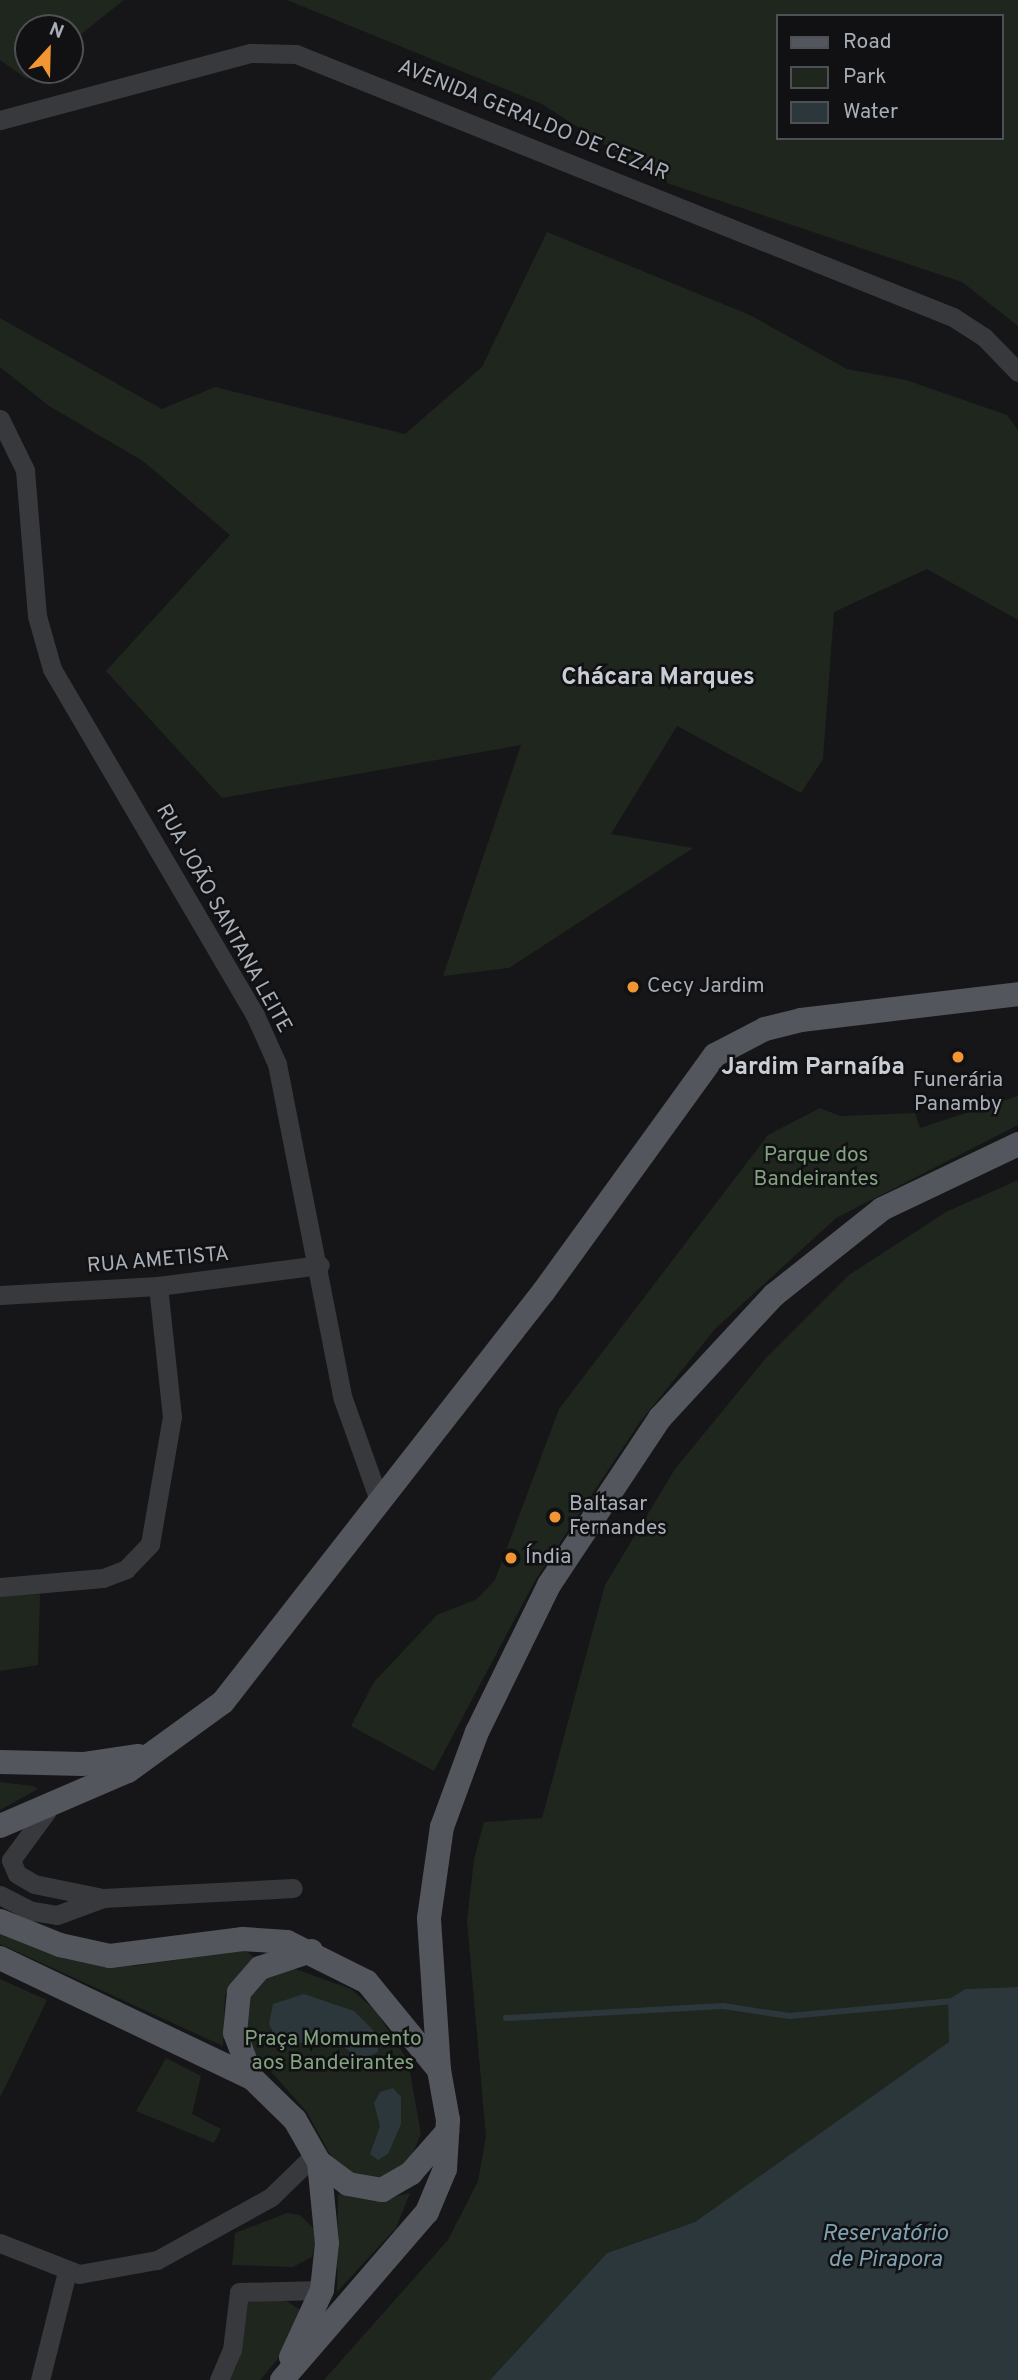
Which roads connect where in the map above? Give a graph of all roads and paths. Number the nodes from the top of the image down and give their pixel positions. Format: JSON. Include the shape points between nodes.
{"nodes":[{"id":1,"x":0,"y":120,"type":"edge"},
{"id":2,"x":1018,"y":372,"type":"edge"},
{"id":3,"x":0,"y":419,"type":"edge"},
{"id":4,"x":1018,"y":994,"type":"edge"},
{"id":5,"x":1018,"y":1144,"type":"edge"},
{"id":6,"x":320,"y":1265,"type":"junction"},
{"id":7,"x":158,"y":1286,"type":"junction"},
{"id":8,"x":0,"y":1295,"type":"edge"},
{"id":9,"x":379,"y":1500,"type":"junction"},
{"id":10,"x":0,"y":1587,"type":"edge"},
{"id":11,"x":166,"y":1749,"type":"junction"},
{"id":12,"x":0,"y":1762,"type":"edge"},
{"id":13,"x":47,"y":1811,"type":"junction"},
{"id":14,"x":0,"y":1826,"type":"edge"},
{"id":15,"x":293,"y":1888,"type":"dead end"},
{"id":16,"x":0,"y":1895,"type":"edge"},
{"id":17,"x":103,"y":1898,"type":"junction"},
{"id":18,"x":0,"y":1921,"type":"edge"},
{"id":19,"x":312,"y":1951,"type":"junction"},
{"id":20,"x":0,"y":1958,"type":"edge"},
{"id":21,"x":439,"y":2070,"type":"junction"},
{"id":22,"x":252,"y":2078,"type":"junction"},
{"id":23,"x":447,"y":2132,"type":"junction"},
{"id":24,"x":317,"y":2158,"type":"junction"},
{"id":25,"x":0,"y":2243,"type":"edge"},
{"id":26,"x":67,"y":2272,"type":"junction"},
{"id":27,"x":322,"y":2290,"type":"junction"},
{"id":28,"x":40,"y":2380,"type":"edge"},
{"id":29,"x":219,"y":2380,"type":"edge"},
{"id":30,"x":279,"y":2380,"type":"edge"}],
"edges":[{"from":1,"to":2,"type":"street","name":"AVENIDA GERALDO DE CEZAR","via":[[250,53],[296,54],[954,317],[984,337]]},
{"from":3,"to":6,"type":"street","name":"RUA JOÃO SANTANA LEITE","via":[[25,470],[37,616],[52,669],[261,1027],[297,1140]]},
{"from":4,"to":9,"type":"main road","via":[[801,1020],[765,1029],[715,1055],[544,1291]]},
{"from":5,"to":21,"type":"main road","via":[[882,1209],[774,1295],[660,1418],[549,1585],[477,1732],[442,1827],[429,1918]]},
{"from":6,"to":7,"type":"street","name":"RUA AMETISTA"},
{"from":6,"to":9,"type":"street","name":"RUA JOÃO SANTANA LEITE","via":[[343,1399]]},
{"from":7,"to":8,"type":"street","name":"RUA AMETISTA"},
{"from":7,"to":10,"type":"street","via":[[172,1417],[150,1544],[126,1569],[103,1578]]},
{"from":9,"to":11,"type":"main road","via":[[248,1673]]},
{"from":11,"to":12,"type":"main road","via":[[111,1762]]},
{"from":11,"to":13,"type":"main road"},
{"from":13,"to":14,"type":"main road"},
{"from":13,"to":17,"type":"street","via":[[20,1842],[12,1867],[34,1884]]},
{"from":15,"to":17,"type":"street"},
{"from":16,"to":17,"type":"street","via":[[32,1911],[57,1915]]},
{"from":18,"to":19,"type":"main road","via":[[60,1945],[110,1956],[243,1939]]},
{"from":19,"to":21,"type":"main road","via":[[379,1993]]},
{"from":19,"to":22,"type":"main road","via":[[260,1968],[239,1992],[235,2032]]},
{"from":20,"to":22,"type":"main road"},
{"from":21,"to":23,"type":"main road"},
{"from":22,"to":24,"type":"main road","via":[[280,2101]]},
{"from":23,"to":24,"type":"main road","via":[[404,2180],[382,2190],[348,2184]]},
{"from":23,"to":30,"type":"main road","via":[[445,2169],[427,2212]]},
{"from":24,"to":26,"type":"street","via":[[271,2197],[187,2247],[125,2267]]},
{"from":24,"to":27,"type":"main road","via":[[327,2243]]},
{"from":25,"to":26,"type":"street"},
{"from":26,"to":28,"type":"street"},
{"from":27,"to":29,"type":"street","via":[[239,2292],[232,2350]]},
{"from":27,"to":30,"type":"main road"}]}
